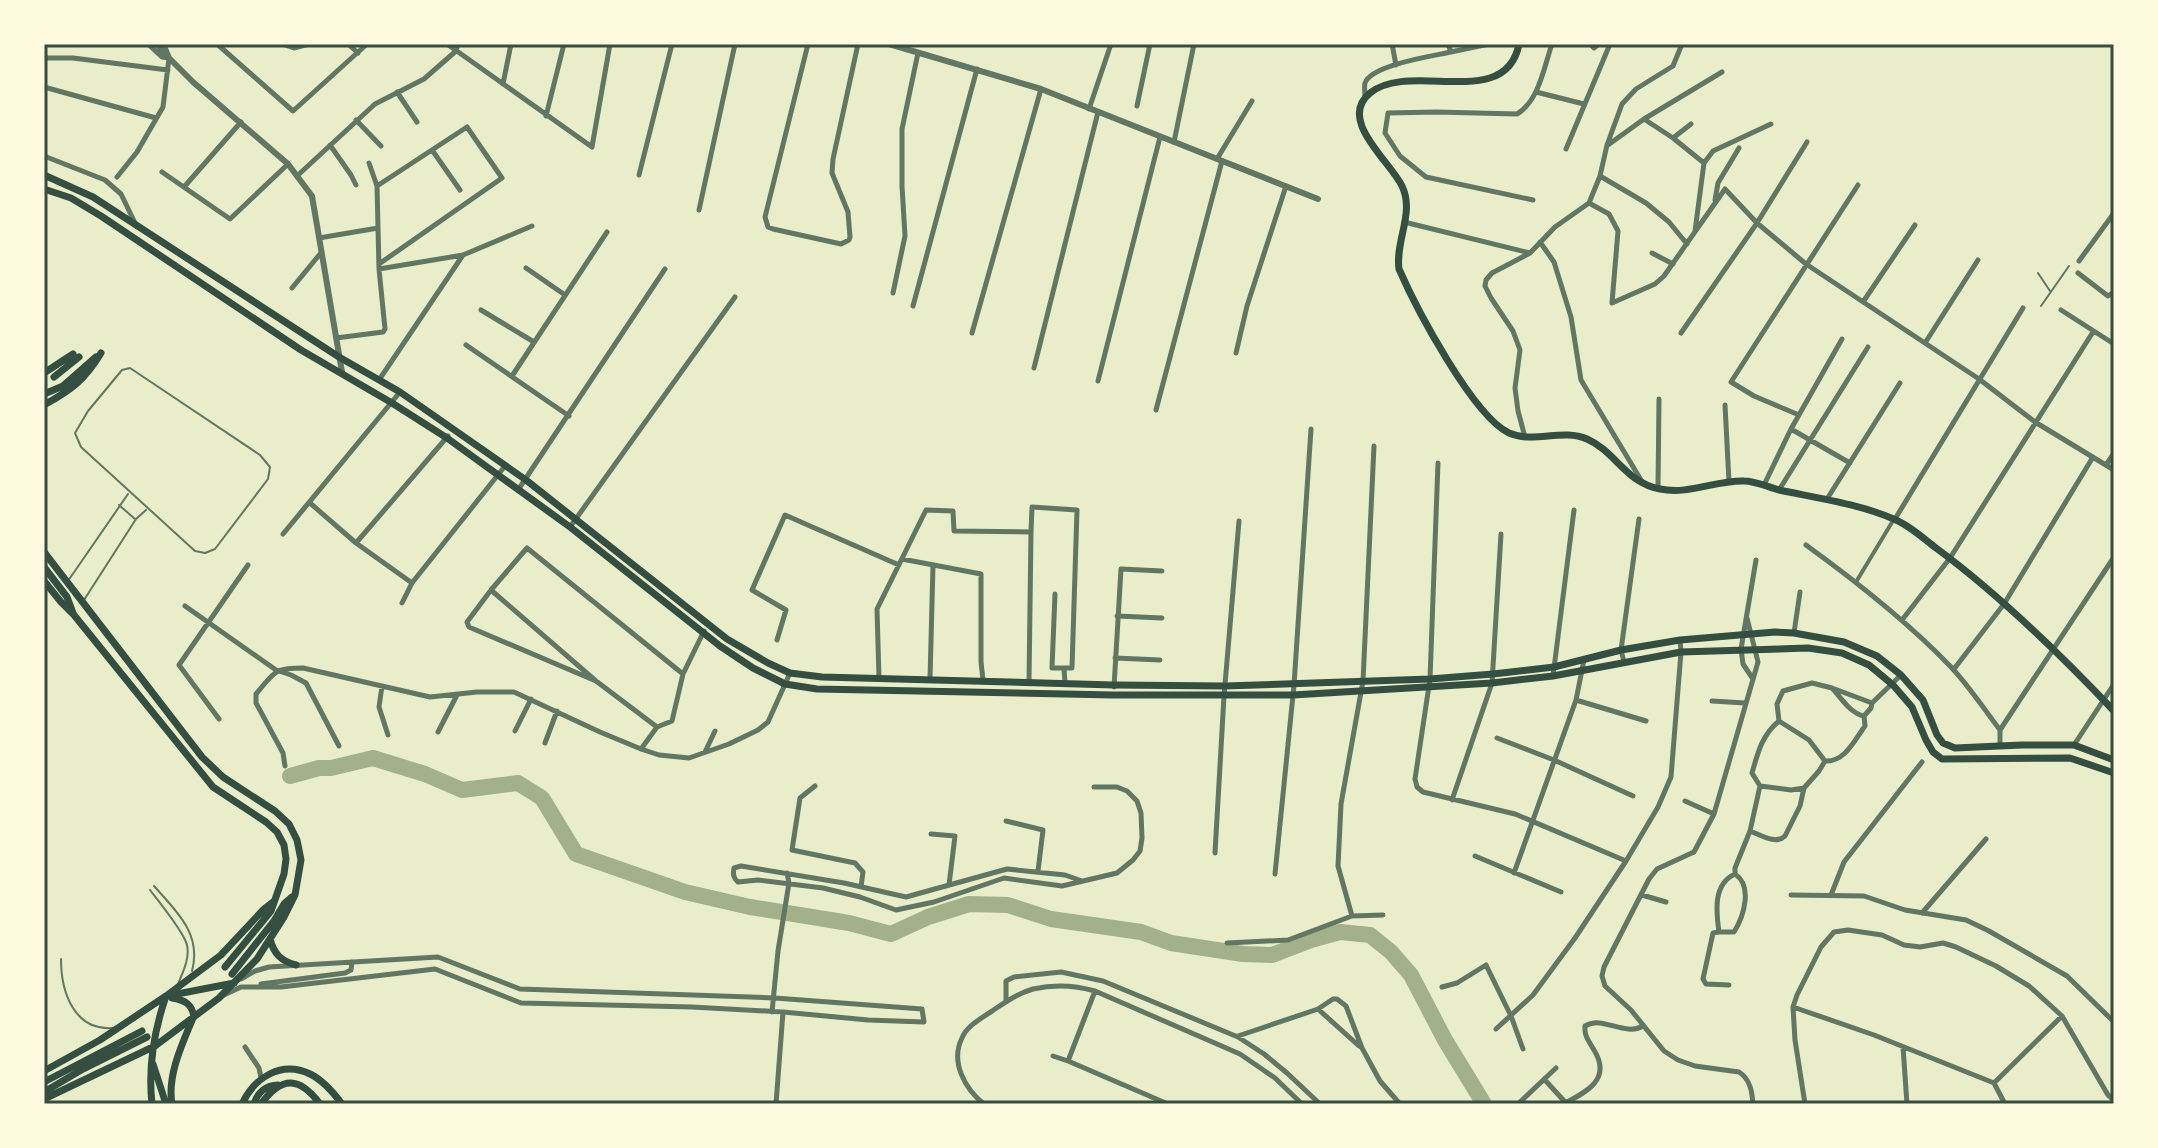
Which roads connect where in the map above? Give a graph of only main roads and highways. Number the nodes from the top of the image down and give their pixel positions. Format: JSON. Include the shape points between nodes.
{"nodes":[{"id":1,"x":1519,"y":44,"type":"edge"},
{"id":2,"x":44,"y":175,"type":"edge"},
{"id":3,"x":44,"y":189,"type":"edge"},
{"id":4,"x":217,"y":277,"type":"junction"},
{"id":5,"x":209,"y":289,"type":"junction"},
{"id":6,"x":44,"y":373,"type":"edge"},
{"id":7,"x":54,"y":377,"type":"dead end"},
{"id":8,"x":44,"y":394,"type":"edge"},
{"id":9,"x":44,"y":405,"type":"edge"},
{"id":10,"x":44,"y":552,"type":"edge"},
{"id":11,"x":44,"y":567,"type":"edge"},
{"id":12,"x":44,"y":581,"type":"edge"},
{"id":13,"x":74,"y":615,"type":"junction"},
{"id":14,"x":1554,"y":671,"type":"junction"},
{"id":15,"x":1492,"y":679,"type":"junction"},
{"id":16,"x":2114,"y":711,"type":"edge"},
{"id":17,"x":2114,"y":760,"type":"edge"},
{"id":18,"x":2114,"y":773,"type":"edge"},
{"id":19,"x":295,"y":895,"type":"junction"},
{"id":20,"x":273,"y":902,"type":"junction"},
{"id":21,"x":270,"y":939,"type":"junction"},
{"id":22,"x":296,"y":965,"type":"road end"},
{"id":23,"x":225,"y":967,"type":"dead end"},
{"id":24,"x":232,"y":974,"type":"dead end"},
{"id":25,"x":236,"y":982,"type":"junction"},
{"id":26,"x":166,"y":996,"type":"junction"},
{"id":27,"x":194,"y":1017,"type":"junction"},
{"id":28,"x":155,"y":1046,"type":"junction"},
{"id":29,"x":152,"y":1062,"type":"junction"},
{"id":30,"x":44,"y":1071,"type":"edge"},
{"id":31,"x":44,"y":1082,"type":"edge"},
{"id":32,"x":279,"y":1085,"type":"junction"},
{"id":33,"x":44,"y":1092,"type":"edge"},
{"id":34,"x":44,"y":1099,"type":"edge"},
{"id":35,"x":152,"y":1104,"type":"edge"},
{"id":36,"x":169,"y":1104,"type":"edge"},
{"id":37,"x":242,"y":1104,"type":"edge"},
{"id":38,"x":254,"y":1104,"type":"edge"},
{"id":39,"x":261,"y":1104,"type":"edge"},
{"id":40,"x":320,"y":1104,"type":"edge"},
{"id":41,"x":342,"y":1104,"type":"edge"}],
"edges":[{"from":1,"to":16,"type":"main road","via":[[1514,61],[1489,78],[1384,85],[1365,97],[1359,109],[1366,136],[1404,190],[1399,269],[1455,374],[1490,418],[1508,433],[1525,437],[1572,434],[1589,439],[1626,472],[1658,489],[1675,492],[1745,481],[1895,519],[2004,604]]},
{"from":2,"to":4,"type":"main road","via":[[78,188]]},
{"from":3,"to":5,"type":"main road","via":[[101,216]]},
{"from":4,"to":5,"type":"main road"},
{"from":4,"to":15,"type":"main road","via":[[454,429],[577,518],[708,625],[790,673],[1225,686]]},
{"from":5,"to":15,"type":"main road","via":[[447,438],[703,633],[785,684],[817,689],[1224,696],[1429,688]]},
{"from":6,"to":7,"type":"main road","via":[[76,355]]},
{"from":8,"to":9,"type":"main road","via":[[63,386],[101,353],[80,382]]},
{"from":10,"to":19,"type":"main road","via":[[202,757],[289,824],[301,860]]},
{"from":11,"to":13,"type":"main road"},
{"from":12,"to":13,"type":"main road"},
{"from":13,"to":20,"type":"main road","via":[[213,787],[277,832],[286,859]]},
{"from":14,"to":15,"type":"main road"},
{"from":14,"to":17,"type":"main road","via":[[1621,650],[1680,640],[1794,633],[1844,642],[1877,656],[1923,700],[1937,735],[1955,748],[2074,745]]},
{"from":14,"to":18,"type":"main road","via":[[1681,652],[1808,648],[1842,653],[1869,665],[1893,685],[1942,759],[2070,758]]},
{"from":19,"to":21,"type":"main road"},
{"from":19,"to":24,"type":"main road"},
{"from":20,"to":23,"type":"main road","via":[[264,922]]},
{"from":20,"to":26,"type":"main road","via":[[221,955]]},
{"from":21,"to":22,"type":"main road","via":[[279,957]]},
{"from":21,"to":25,"type":"main road"},
{"from":25,"to":26,"type":"main road"},
{"from":25,"to":27,"type":"main road"},
{"from":26,"to":27,"type":"main road","via":[[189,1004]]},
{"from":26,"to":28,"type":"main road"},
{"from":26,"to":30,"type":"main road"},
{"from":27,"to":28,"type":"main road"},
{"from":27,"to":36,"type":"main road","via":[[183,1040]]},
{"from":28,"to":29,"type":"main road"},
{"from":28,"to":34,"type":"main road"},
{"from":29,"to":35,"type":"main road"},
{"from":29,"to":36,"type":"main road"},
{"from":31,"to":33,"type":"main road","via":[[144,1034]]},
{"from":32,"to":38,"type":"main road","via":[[266,1088]]},
{"from":32,"to":39,"type":"main road"},
{"from":32,"to":40,"type":"main road","via":[[303,1086]]},
{"from":37,"to":41,"type":"main road","via":[[261,1078],[282,1070],[309,1073]]}]}
